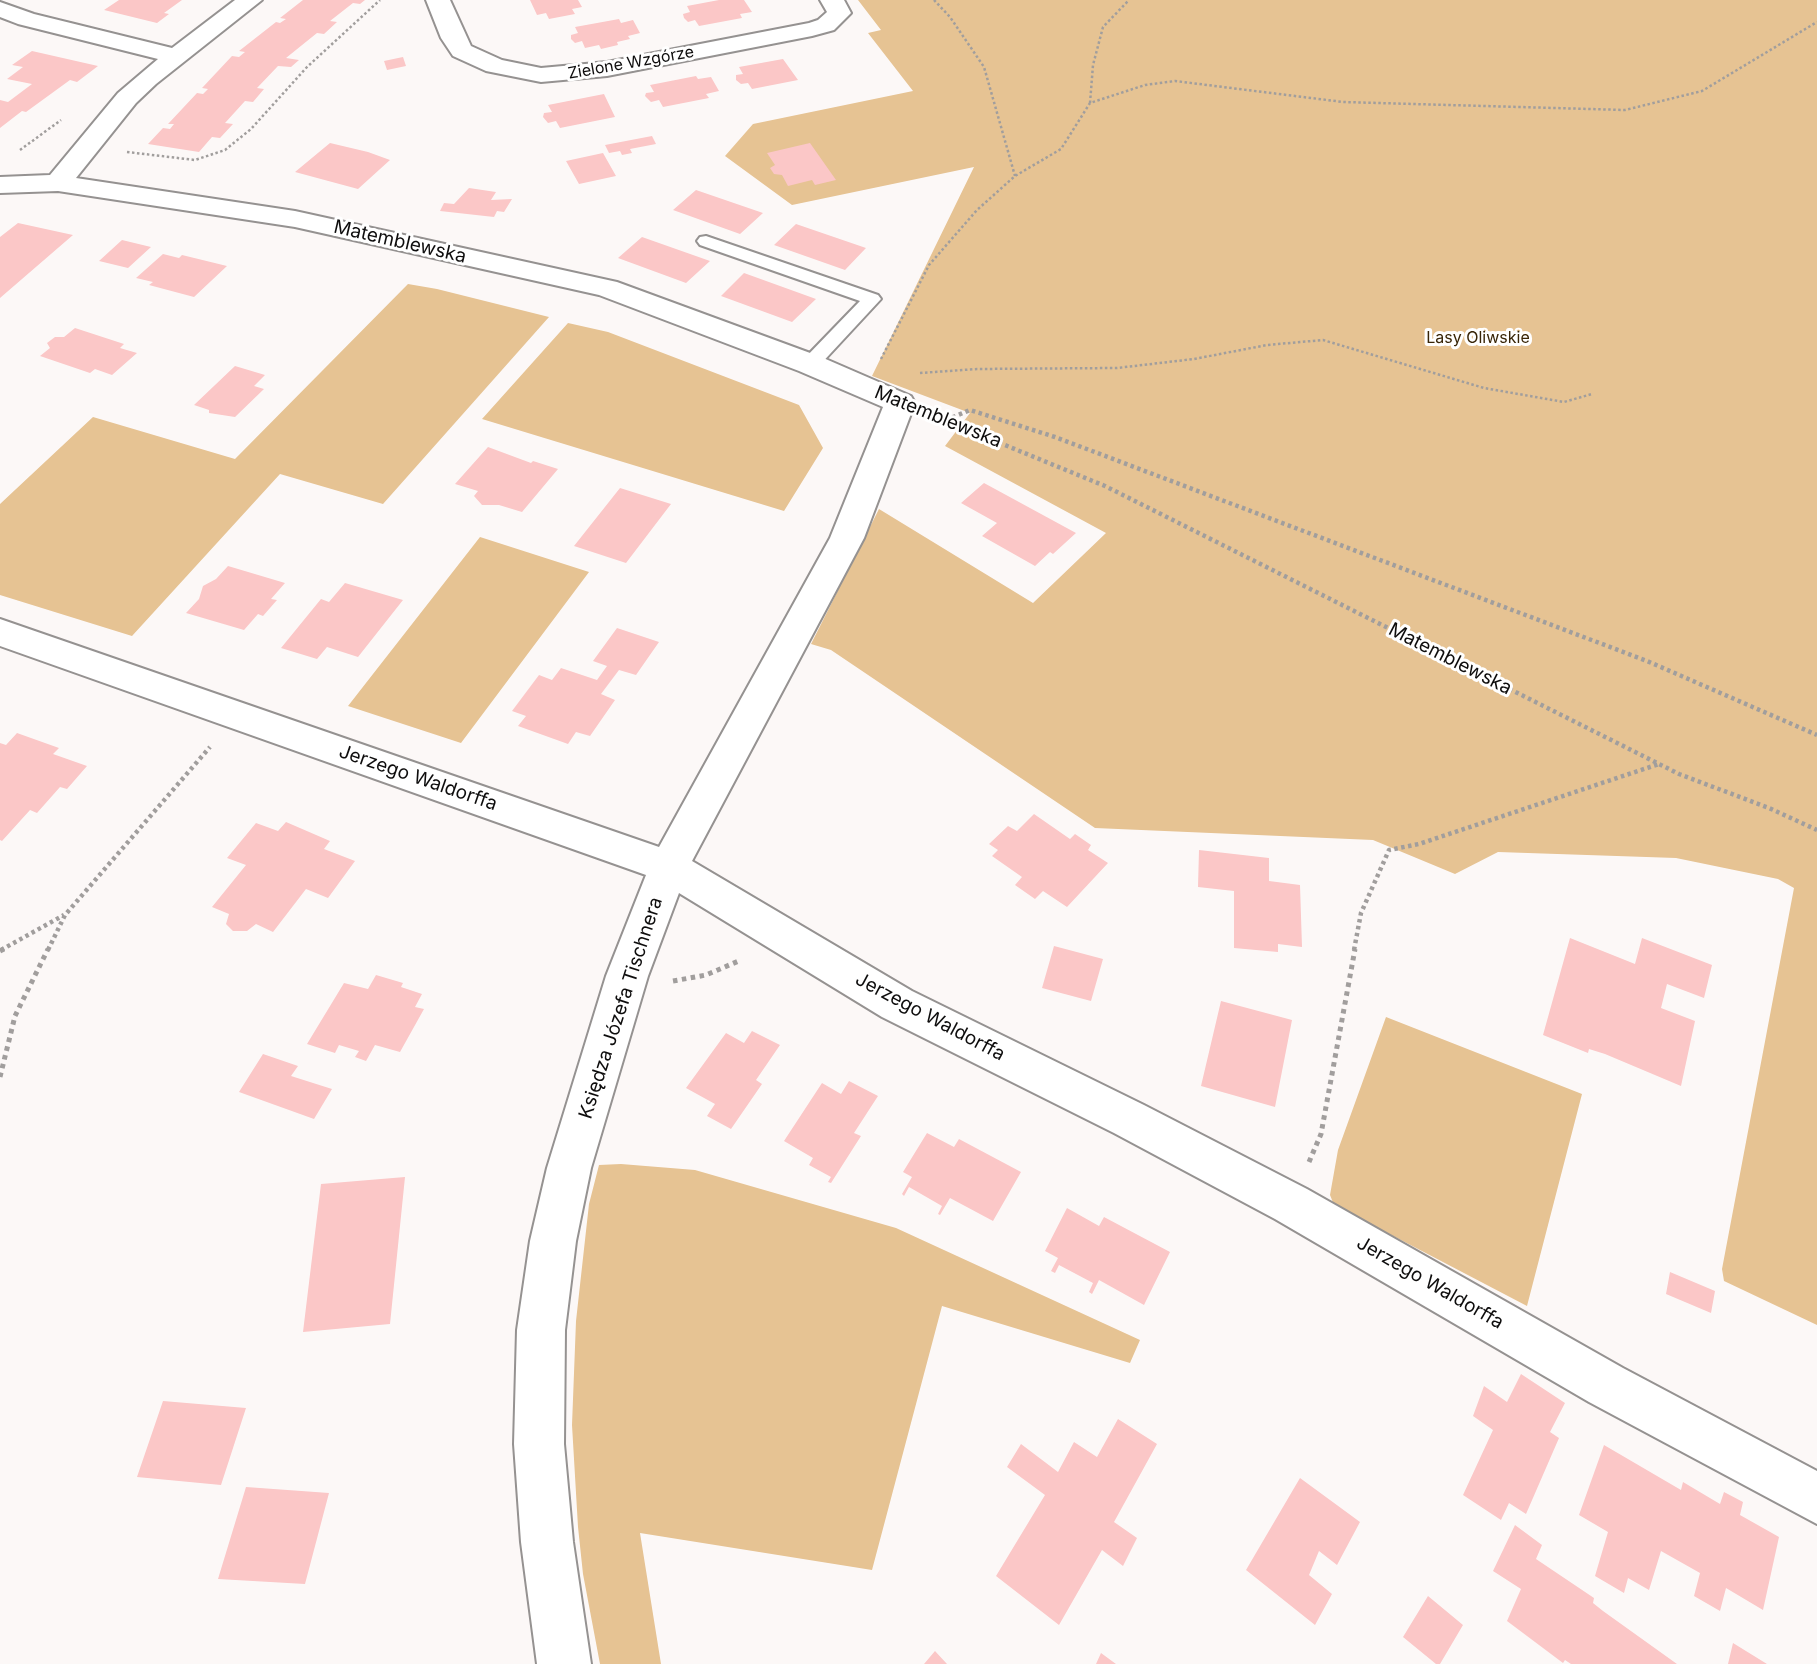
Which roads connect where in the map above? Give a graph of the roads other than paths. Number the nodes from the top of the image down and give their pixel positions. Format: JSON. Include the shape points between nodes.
{"nodes":[{"id":1,"x":250,"y":0,"type":"edge"},
{"id":2,"x":438,"y":0,"type":"edge"},
{"id":3,"x":832,"y":0,"type":"edge"},
{"id":4,"x":0,"y":9,"type":"edge"},
{"id":5,"x":176,"y":56,"type":"junction"},
{"id":6,"x":58,"y":183,"type":"junction"},
{"id":7,"x":0,"y":185,"type":"edge"},
{"id":8,"x":706,"y":242,"type":"dead end"},
{"id":9,"x":810,"y":364,"type":"junction"},
{"id":10,"x":878,"y":392,"type":"joint"},
{"id":11,"x":0,"y":632,"type":"edge"},
{"id":12,"x":669,"y":867,"type":"junction"},
{"id":13,"x":1817,"y":1499,"type":"edge"},
{"id":14,"x":564,"y":1664,"type":"edge"}],
"edges":[{"from":1,"to":5,"type":"street"},
{"from":2,"to":3,"type":"street","name":"Zielone Wzgórze","via":[[462,51],[495,66],[541,75],[607,69],[812,29],[826,25],[839,13]]},
{"from":4,"to":5,"type":"street"},
{"from":5,"to":6,"type":"street","via":[[127,98]]},
{"from":6,"to":7,"type":"street","name":"Matemblewska"},
{"from":6,"to":9,"type":"street","name":"Matemblewska","via":[[295,219],[607,288]]},
{"from":8,"to":9,"type":"lane","via":[[872,299]]},
{"from":9,"to":10,"type":"street","name":"Matemblewska"},
{"from":10,"to":12,"type":"street","name":"Księdza Józefa Tischnera","via":[[847,538]]},
{"from":11,"to":12,"type":"street","name":"Jerzego Waldorffa"},
{"from":12,"to":13,"type":"street","name":"Jerzego Waldorffa","via":[[897,1004],[1291,1204],[1606,1385]]},
{"from":12,"to":14,"type":"street","name":"Księdza Józefa Tischnera","via":[[627,976],[569,1168],[541,1330],[540,1444],[547,1542]]}]}
